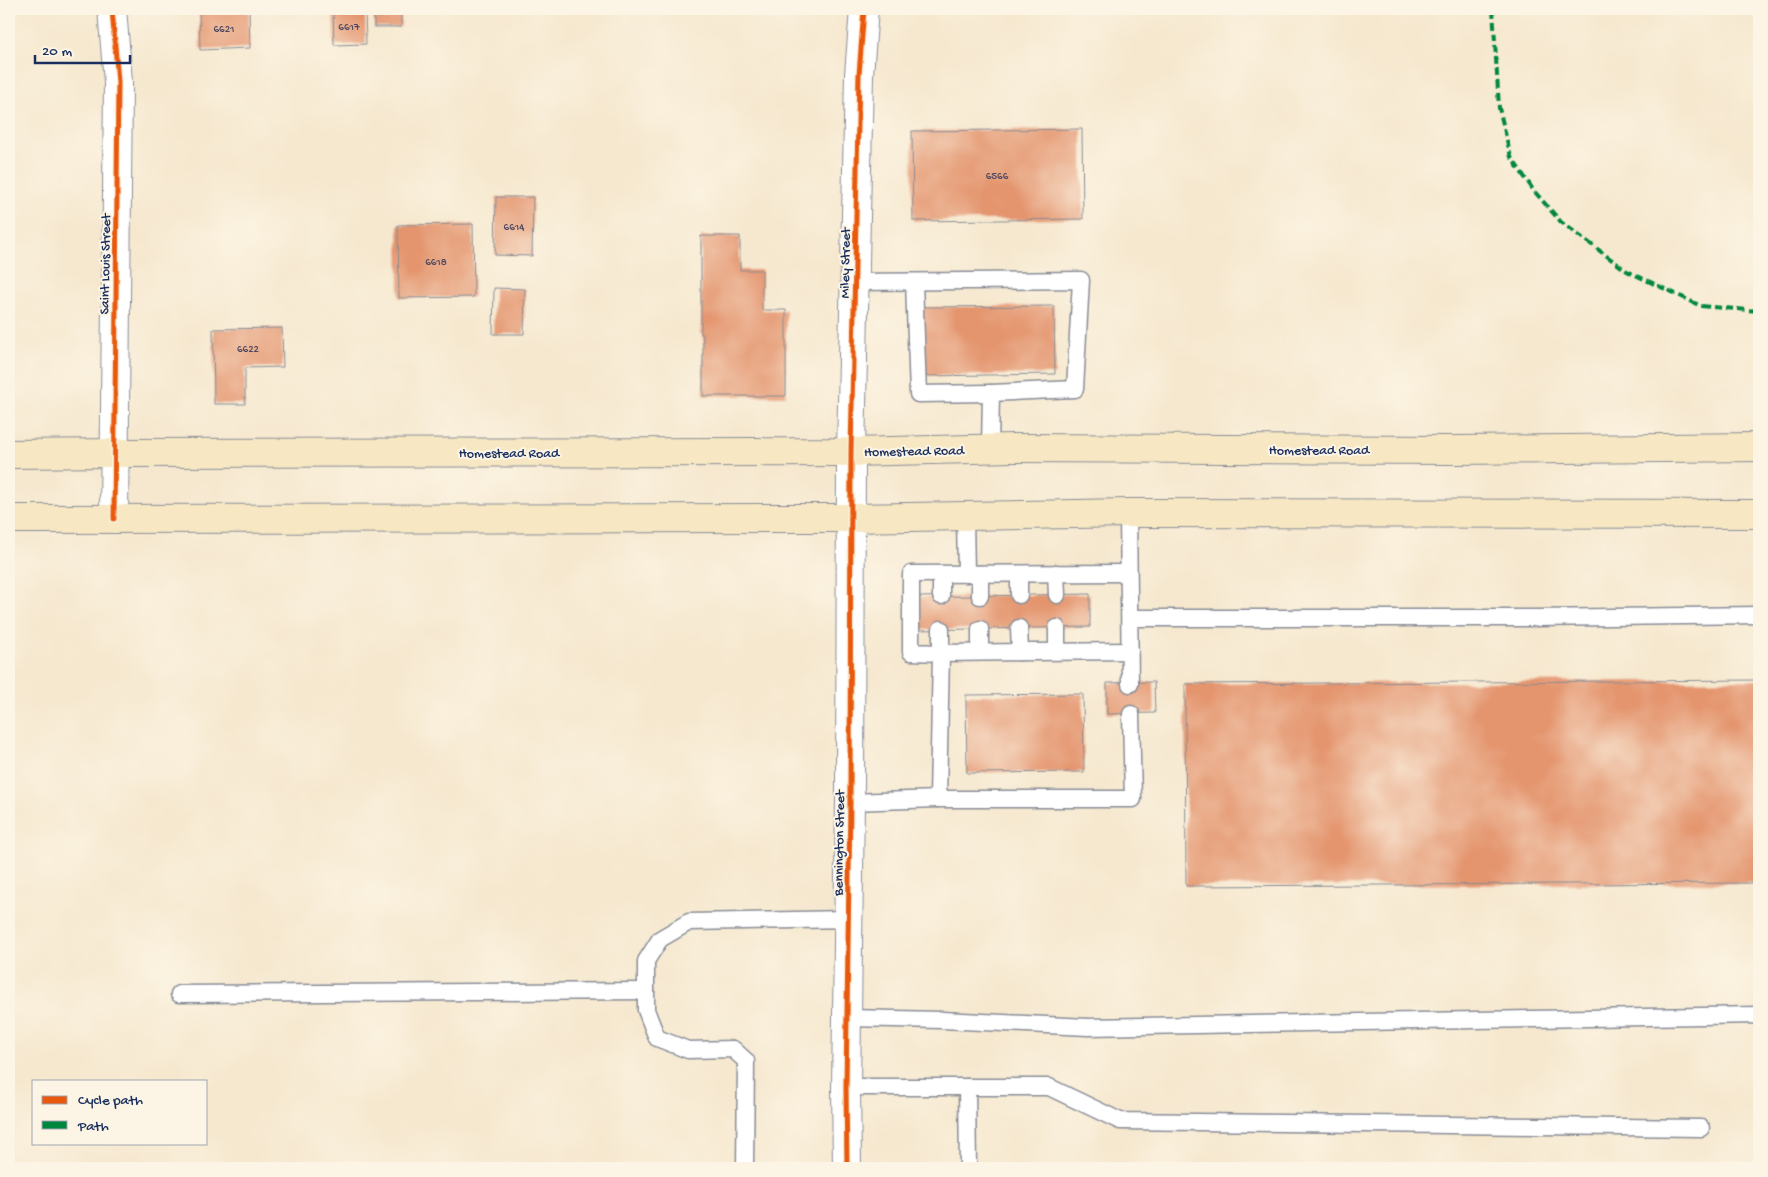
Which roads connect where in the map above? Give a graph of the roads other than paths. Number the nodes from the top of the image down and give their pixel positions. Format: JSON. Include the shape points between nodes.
{"nodes":[{"id":1,"x":112,"y":9,"type":"edge"},
{"id":2,"x":864,"y":9,"type":"edge"},
{"id":3,"x":855,"y":282,"type":"junction"},
{"id":4,"x":914,"y":282,"type":"junction"},
{"id":5,"x":991,"y":393,"type":"junction"},
{"id":6,"x":990,"y":448,"type":"junction"},
{"id":7,"x":1759,"y":448,"type":"edge"},
{"id":8,"x":114,"y":452,"type":"junction"},
{"id":9,"x":851,"y":452,"type":"junction"},
{"id":10,"x":9,"y":454,"type":"edge"},
{"id":11,"x":1128,"y":513,"type":"junction"},
{"id":12,"x":1759,"y":514,"type":"edge"},
{"id":13,"x":965,"y":516,"type":"junction"},
{"id":14,"x":852,"y":518,"type":"junction"},
{"id":15,"x":9,"y":519,"type":"edge"},
{"id":16,"x":114,"y":519,"type":"junction"},
{"id":17,"x":1056,"y":573,"type":"junction"},
{"id":18,"x":1128,"y":573,"type":"junction"},
{"id":19,"x":941,"y":574,"type":"junction"},
{"id":20,"x":973,"y":574,"type":"junction"},
{"id":21,"x":1019,"y":574,"type":"junction"},
{"id":22,"x":1019,"y":595,"type":"dead end"},
{"id":23,"x":1056,"y":595,"type":"dead end"},
{"id":24,"x":941,"y":596,"type":"dead end"},
{"id":25,"x":980,"y":596,"type":"dead end"},
{"id":26,"x":1759,"y":615,"type":"edge"},
{"id":27,"x":1130,"y":618,"type":"junction"},
{"id":28,"x":1019,"y":628,"type":"dead end"},
{"id":29,"x":1056,"y":628,"type":"dead end"},
{"id":30,"x":941,"y":629,"type":"dead end"},
{"id":31,"x":980,"y":629,"type":"dead end"},
{"id":32,"x":1057,"y":651,"type":"junction"},
{"id":33,"x":1130,"y":651,"type":"junction"},
{"id":34,"x":980,"y":652,"type":"junction"},
{"id":35,"x":1020,"y":652,"type":"junction"},
{"id":36,"x":941,"y":653,"type":"junction"},
{"id":37,"x":1130,"y":684,"type":"dead end"},
{"id":38,"x":1130,"y":714,"type":"dead end"},
{"id":39,"x":938,"y":799,"type":"junction"},
{"id":40,"x":850,"y":802,"type":"junction"},
{"id":41,"x":848,"y":919,"type":"junction"},
{"id":42,"x":646,"y":991,"type":"junction"},
{"id":43,"x":179,"y":994,"type":"dead end"},
{"id":44,"x":1759,"y":1015,"type":"edge"},
{"id":45,"x":847,"y":1018,"type":"junction"},
{"id":46,"x":846,"y":1087,"type":"junction"},
{"id":47,"x":967,"y":1087,"type":"junction"},
{"id":48,"x":1701,"y":1128,"type":"dead end"},
{"id":49,"x":745,"y":1168,"type":"edge"},
{"id":50,"x":847,"y":1168,"type":"edge"},
{"id":51,"x":968,"y":1168,"type":"edge"}],
"edges":[{"from":1,"to":8,"type":"street","name":"Saint Louis Street","via":[[118,82]]},
{"from":2,"to":3,"type":"street","name":"Miley Street","via":[[859,75]]},
{"from":3,"to":4,"type":"lane"},
{"from":3,"to":9,"type":"street","name":"Miley Street"},
{"from":4,"to":5,"type":"lane","via":[[918,394]]},
{"from":4,"to":5,"type":"lane","via":[[1081,280],[1075,389]]},
{"from":5,"to":6,"type":"lane"},
{"from":6,"to":7,"type":"main road","name":"Homestead Road"},
{"from":6,"to":9,"type":"main road","name":"Homestead Road"},
{"from":8,"to":9,"type":"main road","name":"Homestead Road"},
{"from":8,"to":10,"type":"main road","name":"Homestead Road"},
{"from":8,"to":16,"type":"street","name":"Saint Louis Street"},
{"from":9,"to":14,"type":"street","name":"Miley Street"},
{"from":11,"to":12,"type":"main road"},
{"from":11,"to":13,"type":"main road"},
{"from":11,"to":18,"type":"lane"},
{"from":13,"to":14,"type":"main road"},
{"from":13,"to":20,"type":"lane"},
{"from":14,"to":16,"type":"main road"},
{"from":14,"to":40,"type":"street","name":"Bennington Street"},
{"from":15,"to":16,"type":"main road"},
{"from":17,"to":18,"type":"lane"},
{"from":17,"to":21,"type":"lane"},
{"from":17,"to":23,"type":"lane"},
{"from":18,"to":27,"type":"lane"},
{"from":19,"to":20,"type":"lane"},
{"from":19,"to":24,"type":"lane"},
{"from":19,"to":36,"type":"lane","via":[[911,574],[910,652]]},
{"from":20,"to":21,"type":"lane"},
{"from":20,"to":25,"type":"lane"},
{"from":21,"to":22,"type":"lane"},
{"from":26,"to":27,"type":"lane"},
{"from":27,"to":33,"type":"lane"},
{"from":28,"to":35,"type":"lane"},
{"from":29,"to":32,"type":"lane"},
{"from":30,"to":36,"type":"lane"},
{"from":31,"to":34,"type":"lane"},
{"from":32,"to":33,"type":"lane"},
{"from":32,"to":35,"type":"lane"},
{"from":33,"to":37,"type":"lane"},
{"from":34,"to":35,"type":"lane"},
{"from":34,"to":36,"type":"lane"},
{"from":36,"to":39,"type":"lane"},
{"from":38,"to":39,"type":"lane","via":[[1133,799]]},
{"from":39,"to":40,"type":"lane"},
{"from":40,"to":41,"type":"street","name":"Bennington Street"},
{"from":41,"to":42,"type":"lane","via":[[689,922],[660,939],[646,961]]},
{"from":41,"to":45,"type":"street","name":"Bennington Street"},
{"from":42,"to":43,"type":"lane"},
{"from":42,"to":49,"type":"lane","via":[[646,1010],[658,1038],[688,1050],[733,1049],[746,1062]]},
{"from":44,"to":45,"type":"lane","via":[[1088,1027]]},
{"from":45,"to":46,"type":"street","name":"Bennington Street"},
{"from":46,"to":47,"type":"lane"},
{"from":46,"to":50,"type":"street","name":"Bennington Street"},
{"from":47,"to":48,"type":"lane","via":[[1049,1087],[1120,1120]]},
{"from":47,"to":51,"type":"lane"}]}
